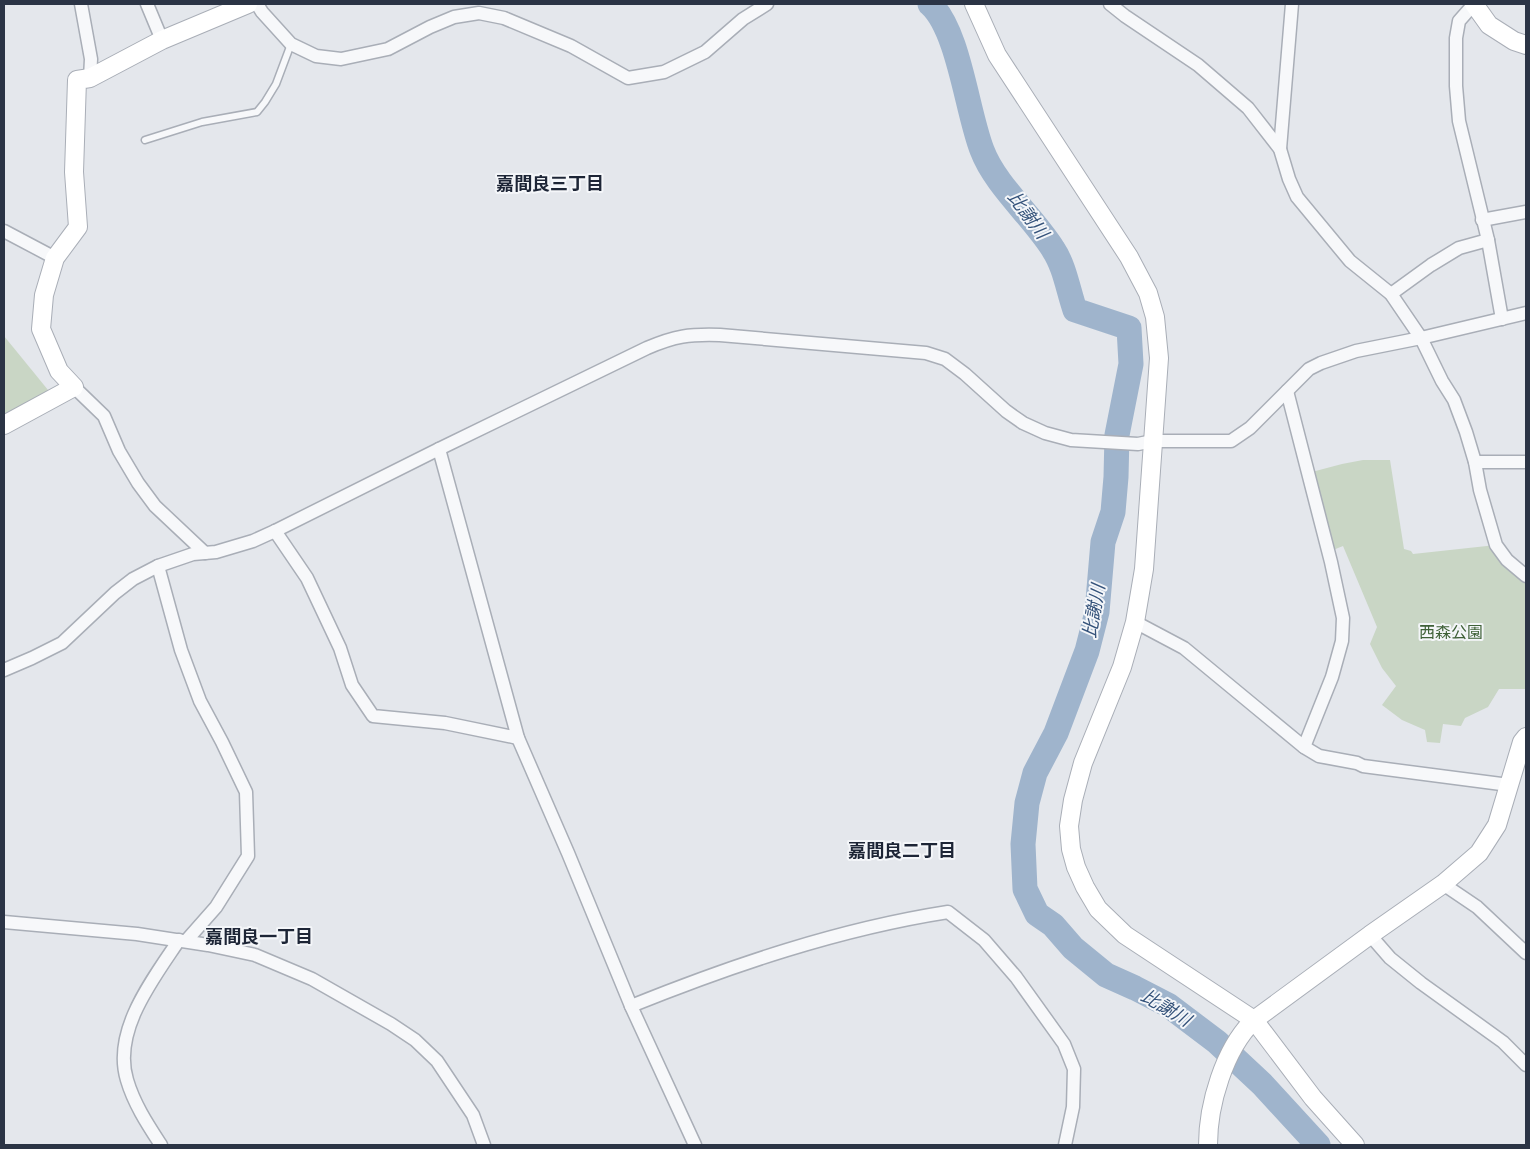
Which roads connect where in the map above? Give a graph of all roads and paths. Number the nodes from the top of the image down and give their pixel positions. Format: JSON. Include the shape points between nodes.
{"nodes":[{"id":1,"x":81,"y":4,"type":"edge"},
{"id":2,"x":147,"y":4,"type":"edge"},
{"id":3,"x":248,"y":4,"type":"edge"},
{"id":4,"x":256,"y":4,"type":"edge"},
{"id":5,"x":767,"y":4,"type":"edge"},
{"id":6,"x":974,"y":4,"type":"edge"},
{"id":7,"x":1110,"y":4,"type":"edge"},
{"id":8,"x":1292,"y":4,"type":"edge"},
{"id":9,"x":1474,"y":4,"type":"edge"},
{"id":10,"x":162,"y":40,"type":"junction"},
{"id":11,"x":291,"y":44,"type":"junction"},
{"id":12,"x":1526,"y":46,"type":"edge"},
{"id":13,"x":90,"y":78,"type":"junction"},
{"id":14,"x":144,"y":140,"type":"dead end"},
{"id":15,"x":1280,"y":149,"type":"junction"},
{"id":16,"x":1526,"y":212,"type":"edge"},
{"id":17,"x":1482,"y":220,"type":"junction"},
{"id":18,"x":4,"y":231,"type":"edge"},
{"id":19,"x":1488,"y":240,"type":"junction"},
{"id":20,"x":55,"y":258,"type":"junction"},
{"id":21,"x":1391,"y":294,"type":"junction"},
{"id":22,"x":1526,"y":313,"type":"edge"},
{"id":23,"x":1502,"y":320,"type":"junction"},
{"id":24,"x":1421,"y":338,"type":"junction"},
{"id":25,"x":74,"y":387,"type":"junction"},
{"id":26,"x":1287,"y":391,"type":"junction"},
{"id":27,"x":4,"y":425,"type":"edge"},
{"id":28,"x":1145,"y":443,"type":"junction"},
{"id":29,"x":439,"y":449,"type":"junction"},
{"id":30,"x":1475,"y":462,"type":"junction"},
{"id":31,"x":1526,"y":462,"type":"edge"},
{"id":32,"x":275,"y":532,"type":"junction"},
{"id":33,"x":205,"y":553,"type":"junction"},
{"id":34,"x":158,"y":566,"type":"junction"},
{"id":35,"x":1526,"y":576,"type":"edge"},
{"id":36,"x":1135,"y":622,"type":"junction"},
{"id":37,"x":4,"y":670,"type":"edge"},
{"id":38,"x":1526,"y":737,"type":"edge"},
{"id":39,"x":518,"y":738,"type":"junction"},
{"id":40,"x":1304,"y":747,"type":"junction"},
{"id":41,"x":1509,"y":785,"type":"junction"},
{"id":42,"x":1443,"y":884,"type":"junction"},
{"id":43,"x":4,"y":922,"type":"edge"},
{"id":44,"x":1370,"y":935,"type":"junction"},
{"id":45,"x":182,"y":941,"type":"junction"},
{"id":46,"x":1526,"y":953,"type":"edge"},
{"id":47,"x":631,"y":1006,"type":"junction"},
{"id":48,"x":1248,"y":1026,"type":"junction"},
{"id":49,"x":1526,"y":1065,"type":"edge"},
{"id":50,"x":161,"y":1145,"type":"edge"},
{"id":51,"x":484,"y":1145,"type":"edge"},
{"id":52,"x":695,"y":1145,"type":"edge"},
{"id":53,"x":1065,"y":1145,"type":"edge"},
{"id":54,"x":1208,"y":1145,"type":"edge"},
{"id":55,"x":1355,"y":1145,"type":"edge"}],
"edges":[{"from":1,"to":13,"type":"street","via":[[92,59]]},
{"from":2,"to":10,"type":"street"},
{"from":3,"to":10,"type":"street"},
{"from":4,"to":11,"type":"street"},
{"from":5,"to":11,"type":"street","via":[[743,19],[705,52],[664,72],[628,78],[571,46],[504,18],[485,14],[465,14],[388,48],[341,59],[316,56]]},
{"from":6,"to":28,"type":"street","via":[[997,55],[1129,258],[1148,293],[1155,317],[1159,358]]},
{"from":7,"to":15,"type":"street","via":[[1221,84],[1248,108]]},
{"from":8,"to":15,"type":"street"},
{"from":9,"to":12,"type":"street","via":[[1489,26]]},
{"from":9,"to":17,"type":"street","via":[[1459,21],[1456,86],[1459,121]]},
{"from":10,"to":13,"type":"street"},
{"from":11,"to":14,"type":"lane","via":[[276,84],[257,112],[202,122]]},
{"from":13,"to":20,"type":"street","via":[[77,80],[74,172],[78,227]]},
{"from":15,"to":21,"type":"street","via":[[1297,197],[1350,261]]},
{"from":16,"to":17,"type":"street"},
{"from":17,"to":19,"type":"street"},
{"from":18,"to":20,"type":"street"},
{"from":19,"to":21,"type":"street","via":[[1459,248]]},
{"from":19,"to":23,"type":"street"},
{"from":20,"to":25,"type":"street","via":[[44,295],[41,329],[59,370]]},
{"from":21,"to":24,"type":"street"},
{"from":22,"to":23,"type":"street"},
{"from":23,"to":24,"type":"street"},
{"from":24,"to":26,"type":"street","via":[[1334,357],[1309,369]]},
{"from":24,"to":30,"type":"street","via":[[1454,400]]},
{"from":25,"to":27,"type":"street"},
{"from":25,"to":33,"type":"street","via":[[104,416],[119,451],[155,506]]},
{"from":26,"to":28,"type":"street","via":[[1250,428],[1231,441]]},
{"from":26,"to":40,"type":"street","via":[[1343,618],[1342,641],[1332,677]]},
{"from":28,"to":29,"type":"street","via":[[1070,440],[1045,433],[1006,411],[966,374],[945,360],[926,353],[693,334],[647,348]]},
{"from":28,"to":36,"type":"street","via":[[1144,569]]},
{"from":29,"to":32,"type":"street"},
{"from":29,"to":39,"type":"street"},
{"from":30,"to":31,"type":"street"},
{"from":30,"to":35,"type":"street","via":[[1496,545],[1507,560]]},
{"from":32,"to":33,"type":"street"},
{"from":32,"to":39,"type":"street","via":[[307,578],[340,648],[352,685],[373,716],[445,723]]},
{"from":33,"to":34,"type":"street"},
{"from":34,"to":37,"type":"street","via":[[133,578],[62,643]]},
{"from":34,"to":45,"type":"street","via":[[181,650],[200,701],[246,792],[248,856],[216,907]]},
{"from":36,"to":40,"type":"street","via":[[1184,648]]},
{"from":36,"to":48,"type":"street","via":[[1122,667],[1073,800],[1069,826],[1076,867],[1098,909],[1125,935]]},
{"from":38,"to":41,"type":"street"},
{"from":39,"to":47,"type":"street"},
{"from":40,"to":41,"type":"street","via":[[1319,756],[1363,766]]},
{"from":41,"to":42,"type":"street","via":[[1497,825],[1480,853]]},
{"from":42,"to":44,"type":"street"},
{"from":42,"to":46,"type":"street","via":[[1476,907]]},
{"from":43,"to":45,"type":"street"},
{"from":44,"to":48,"type":"street"},
{"from":44,"to":49,"type":"street","via":[[1390,958],[1503,1042]]},
{"from":45,"to":50,"type":"street","via":[[143,995],[125,1042],[126,1079]]},
{"from":45,"to":51,"type":"street","via":[[255,955],[312,978],[415,1040],[437,1061],[473,1115]]},
{"from":47,"to":52,"type":"street"},
{"from":47,"to":53,"type":"street","via":[[700,978],[835,936],[907,918],[948,912],[984,940],[1016,977],[1064,1044],[1074,1069],[1073,1107]]},
{"from":48,"to":54,"type":"street","via":[[1227,1060],[1208,1128]]},
{"from":48,"to":55,"type":"street"}]}
